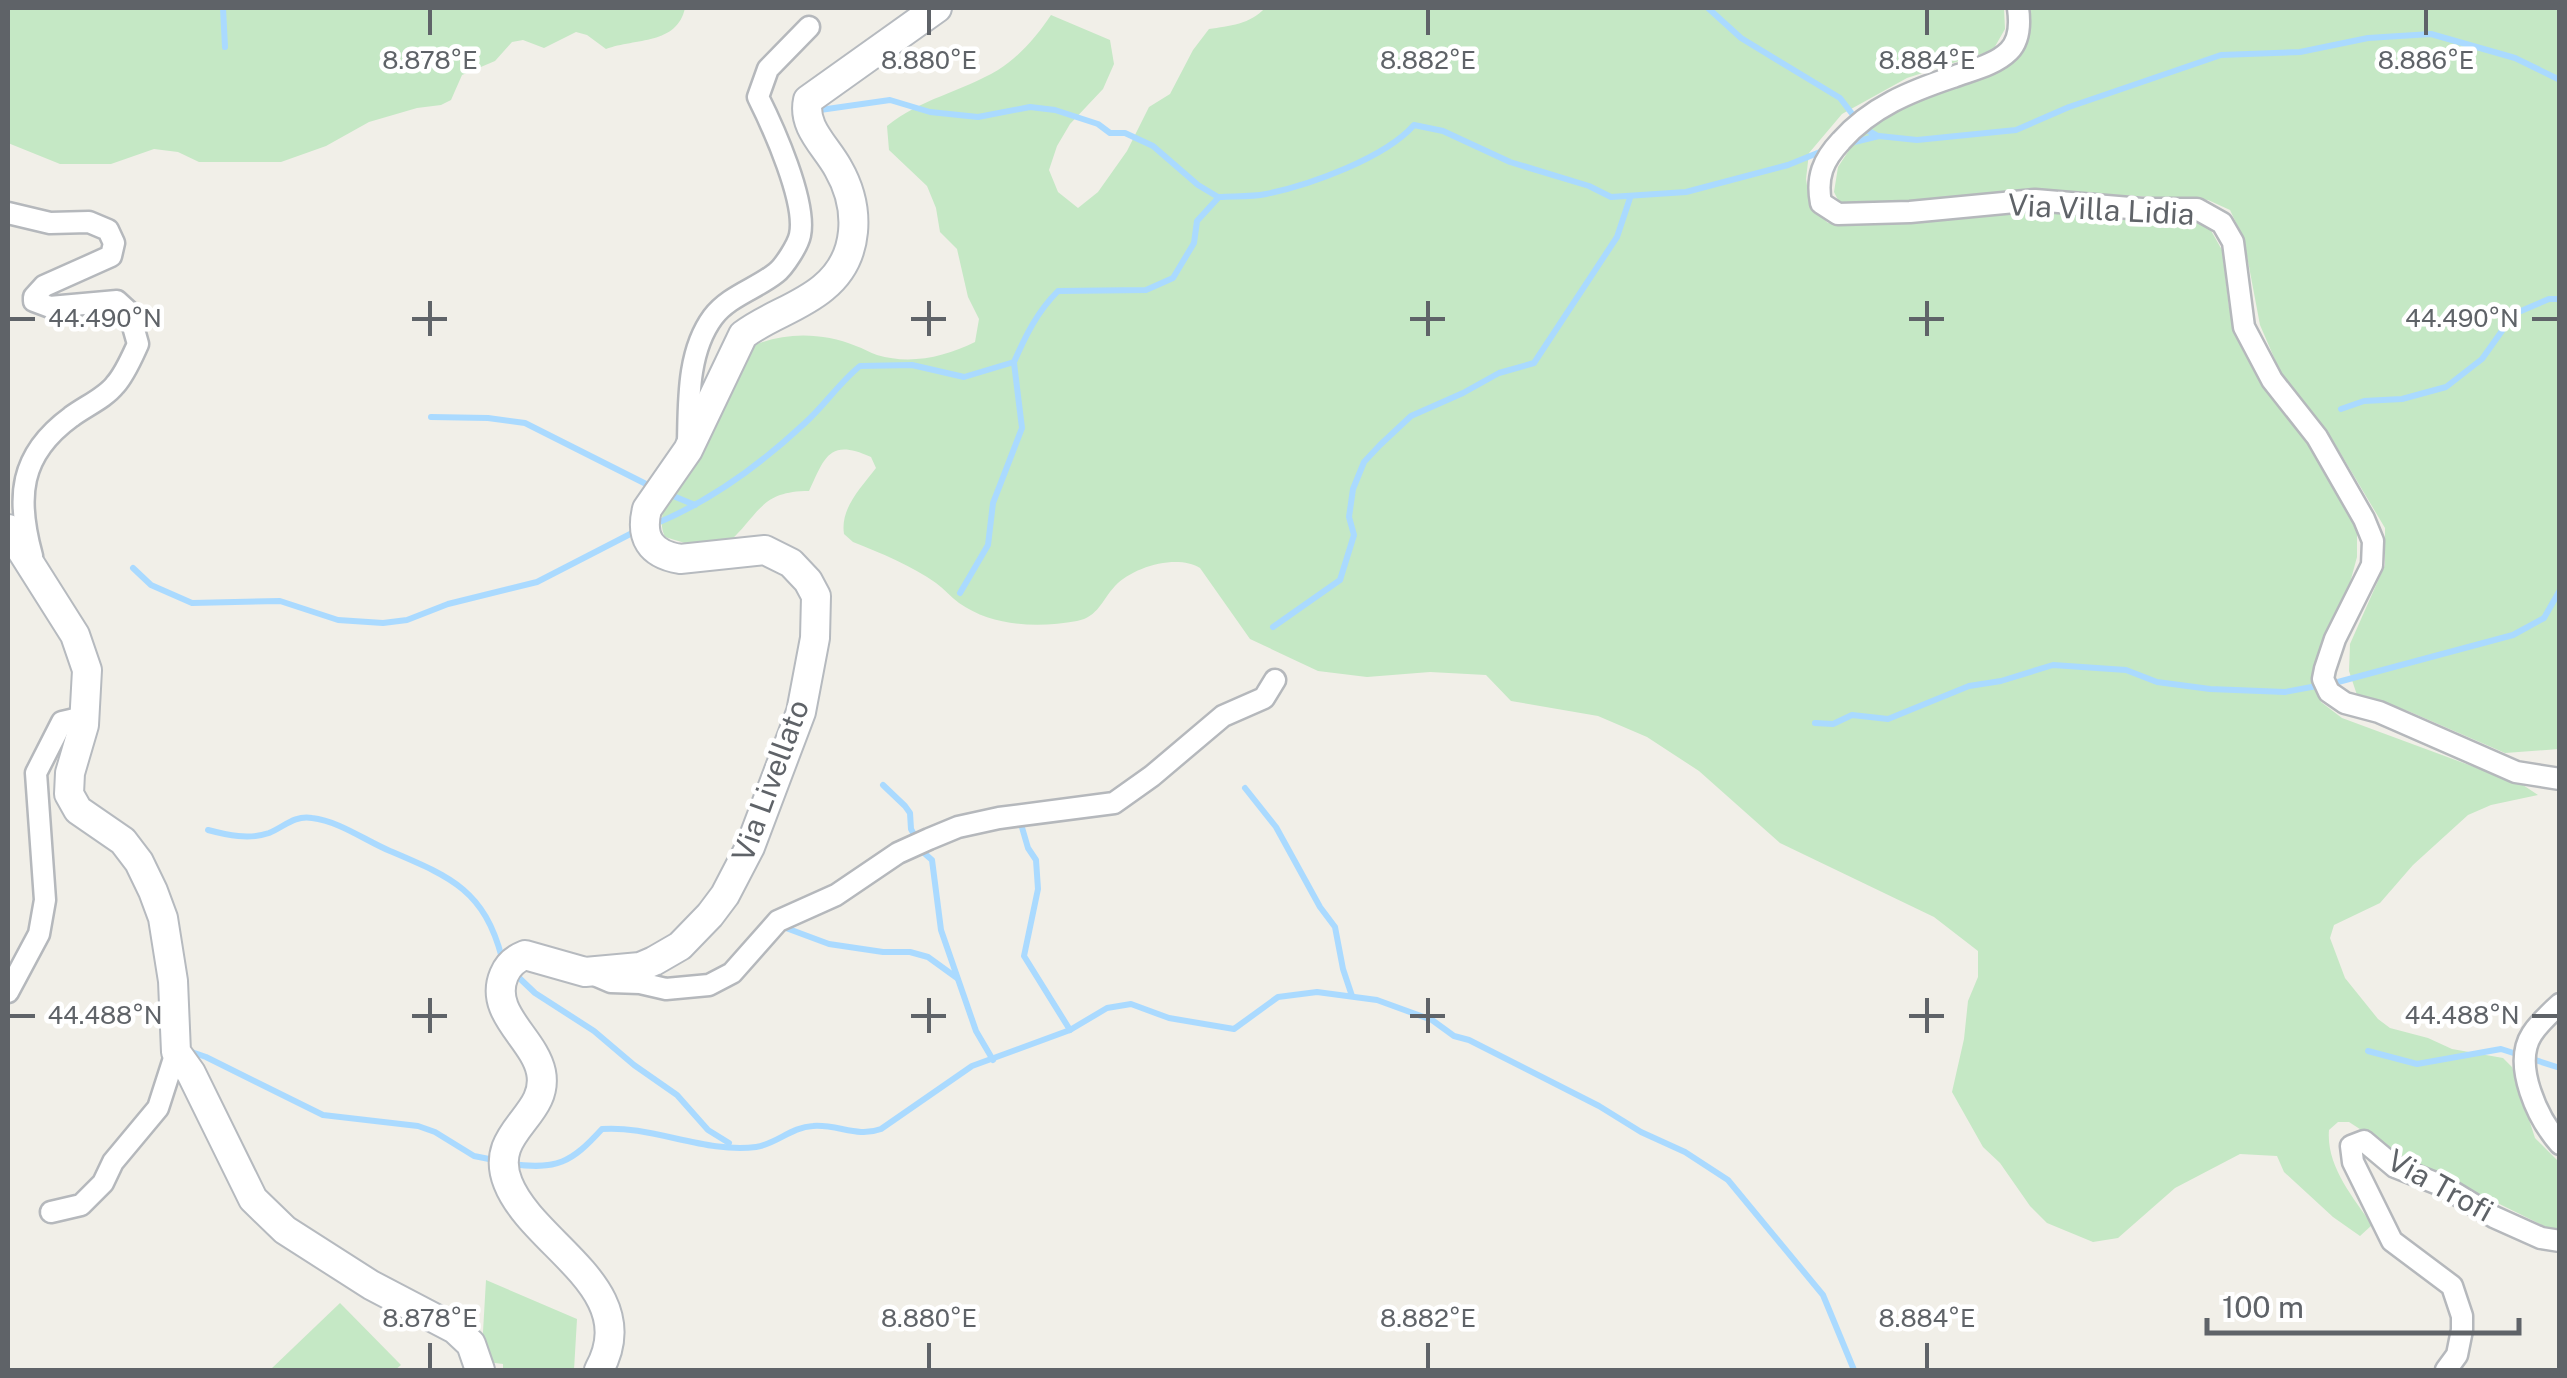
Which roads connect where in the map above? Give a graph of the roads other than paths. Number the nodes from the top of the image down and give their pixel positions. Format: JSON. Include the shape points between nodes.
{"nodes":[{"id":1,"x":936,"y":8,"type":"edge"},
{"id":2,"x":2018,"y":8,"type":"edge"},
{"id":3,"x":808,"y":27,"type":"dead end"},
{"id":4,"x":8,"y":213,"type":"edge"},
{"id":5,"x":688,"y":450,"type":"junction"},
{"id":6,"x":8,"y":529,"type":"edge"},
{"id":7,"x":40,"y":582,"type":"junction"},
{"id":8,"x":1275,"y":680,"type":"dead end"},
{"id":9,"x":84,"y":725,"type":"junction"},
{"id":10,"x":2560,"y":778,"type":"edge"},
{"id":11,"x":586,"y":972,"type":"junction"},
{"id":12,"x":8,"y":992,"type":"edge"},
{"id":13,"x":2560,"y":1004,"type":"edge"},
{"id":14,"x":176,"y":1052,"type":"junction"},
{"id":15,"x":2560,"y":1144,"type":"edge"},
{"id":16,"x":51,"y":1212,"type":"dead end"},
{"id":17,"x":2560,"y":1240,"type":"edge"},
{"id":18,"x":480,"y":1370,"type":"edge"},
{"id":19,"x":599,"y":1370,"type":"edge"},
{"id":20,"x":2446,"y":1370,"type":"edge"}],
"edges":[{"from":1,"to":5,"type":"main road","name":"Via Livellato","via":[[808,100],[810,125],[847,190],[854,216],[850,256],[823,288],[744,335]]},
{"from":2,"to":10,"type":"street","name":"Via Villa Lidia","via":[[2012,49],[1992,63],[1890,101],[1852,129],[1826,157],[1817,184],[1821,203],[1838,214],[2035,200],[2197,209],[2222,224],[2234,242],[2244,326],[2272,380],[2317,437],[2373,541],[2372,565],[2324,669],[2329,692],[2516,772]]},
{"from":3,"to":5,"type":"street","via":[[768,69],[758,97],[795,188],[800,235],[779,271],[712,318],[689,385]]},
{"from":4,"to":7,"type":"street","via":[[108,230],[111,256],[44,286],[34,301],[50,308],[118,302],[138,344],[115,386],[58,426],[31,463],[22,514]]},
{"from":5,"to":11,"type":"main road","name":"Via Livellato","via":[[647,508],[649,544],[680,559],[765,550],[791,563],[816,596],[812,656],[801,712],[726,896],[667,955],[640,966]]},
{"from":6,"to":7,"type":"main road"},
{"from":7,"to":9,"type":"main road","via":[[83,652],[89,688]]},
{"from":8,"to":11,"type":"street","via":[[1264,698],[1223,716],[1114,803],[999,818],[929,838],[836,895],[778,921],[732,974],[710,985],[666,989]]},
{"from":9,"to":12,"type":"street","via":[[62,722],[36,773],[44,919]]},
{"from":9,"to":14,"type":"main road","via":[[69,794],[78,810],[123,842],[153,890],[172,981]]},
{"from":11,"to":19,"type":"main road","name":"Via Livellato","via":[[525,955],[502,979],[503,1009],[542,1077],[540,1098],[508,1140],[502,1160],[524,1211],[593,1283],[605,1306],[608,1337]]},
{"from":13,"to":15,"type":"street","via":[[2530,1036],[2526,1056],[2538,1112]]},
{"from":14,"to":16,"type":"street","via":[[158,1108],[103,1183],[81,1205]]},
{"from":14,"to":18,"type":"main road","via":[[253,1199],[285,1230],[356,1276],[455,1329],[471,1344]]},
{"from":17,"to":20,"type":"street","name":"Via Trofi","via":[[2494,1218],[2443,1186],[2395,1167],[2364,1142],[2352,1146],[2353,1162],[2392,1241],[2452,1286],[2462,1330]]}]}
